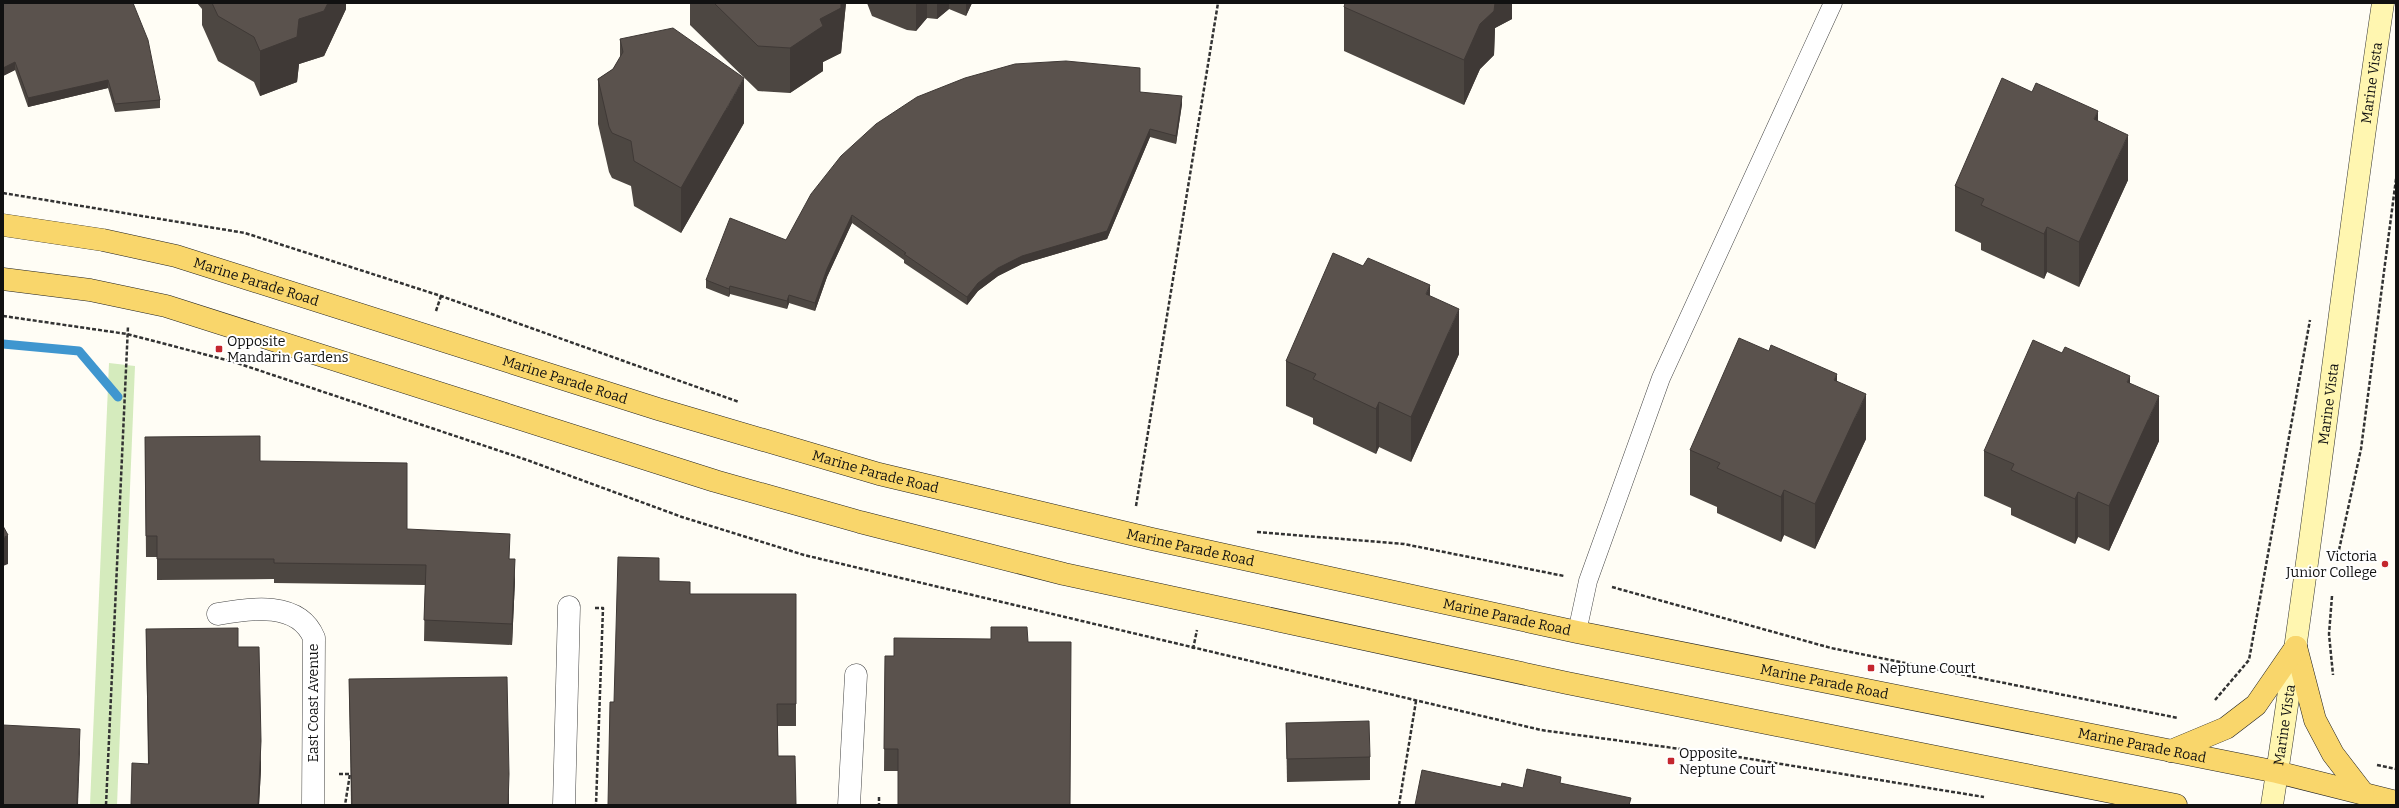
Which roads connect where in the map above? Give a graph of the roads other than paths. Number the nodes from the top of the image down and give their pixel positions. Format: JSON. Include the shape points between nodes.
{"nodes":[{"id":1,"x":1832,"y":3,"type":"edge"},
{"id":2,"x":2383,"y":3,"type":"edge"},
{"id":3,"x":3,"y":225,"type":"edge"},
{"id":4,"x":3,"y":279,"type":"edge"},
{"id":5,"x":569,"y":607,"type":"road end"},
{"id":6,"x":218,"y":614,"type":"dead end"},
{"id":7,"x":1577,"y":632,"type":"junction"},
{"id":8,"x":2296,"y":647,"type":"junction"},
{"id":9,"x":856,"y":675,"type":"dead end"},
{"id":10,"x":2171,"y":751,"type":"junction"},
{"id":11,"x":2277,"y":772,"type":"junction"},
{"id":12,"x":2363,"y":793,"type":"junction"},
{"id":13,"x":2396,"y":802,"type":"edge"},
{"id":14,"x":313,"y":805,"type":"edge"},
{"id":15,"x":564,"y":805,"type":"edge"},
{"id":16,"x":849,"y":805,"type":"edge"},
{"id":17,"x":2176,"y":805,"type":"edge"},
{"id":18,"x":2272,"y":805,"type":"edge"}],
"edges":[{"from":1,"to":7,"type":"lane","via":[[1661,378],[1588,581]]},
{"from":2,"to":8,"type":"street","name":"Marine Vista"},
{"from":3,"to":7,"type":"main road","name":"Marine Parade Road","via":[[103,240],[182,258],[658,409],[879,474],[1152,540]]},
{"from":4,"to":17,"type":"main road","via":[[129,297],[166,306],[715,482],[1064,574],[1567,683]]},
{"from":5,"to":15,"type":"street"},
{"from":6,"to":14,"type":"street","name":"East Coast Avenue","via":[[245,609],[268,609],[290,614],[309,626],[314,638]]},
{"from":7,"to":10,"type":"main road","name":"Marine Parade Road"},
{"from":8,"to":10,"type":"main road","via":[[2256,705],[2226,728]]},
{"from":8,"to":11,"type":"street","name":"Marine Vista"},
{"from":8,"to":12,"type":"main road","via":[[2315,720],[2333,754]]},
{"from":9,"to":16,"type":"street"},
{"from":10,"to":11,"type":"main road","name":"Marine Parade Road"},
{"from":11,"to":12,"type":"main road","name":"Marine Parade Road"},
{"from":11,"to":18,"type":"street","name":"Marine Vista"},
{"from":12,"to":13,"type":"main road","name":"Marine Parade Road"}]}
